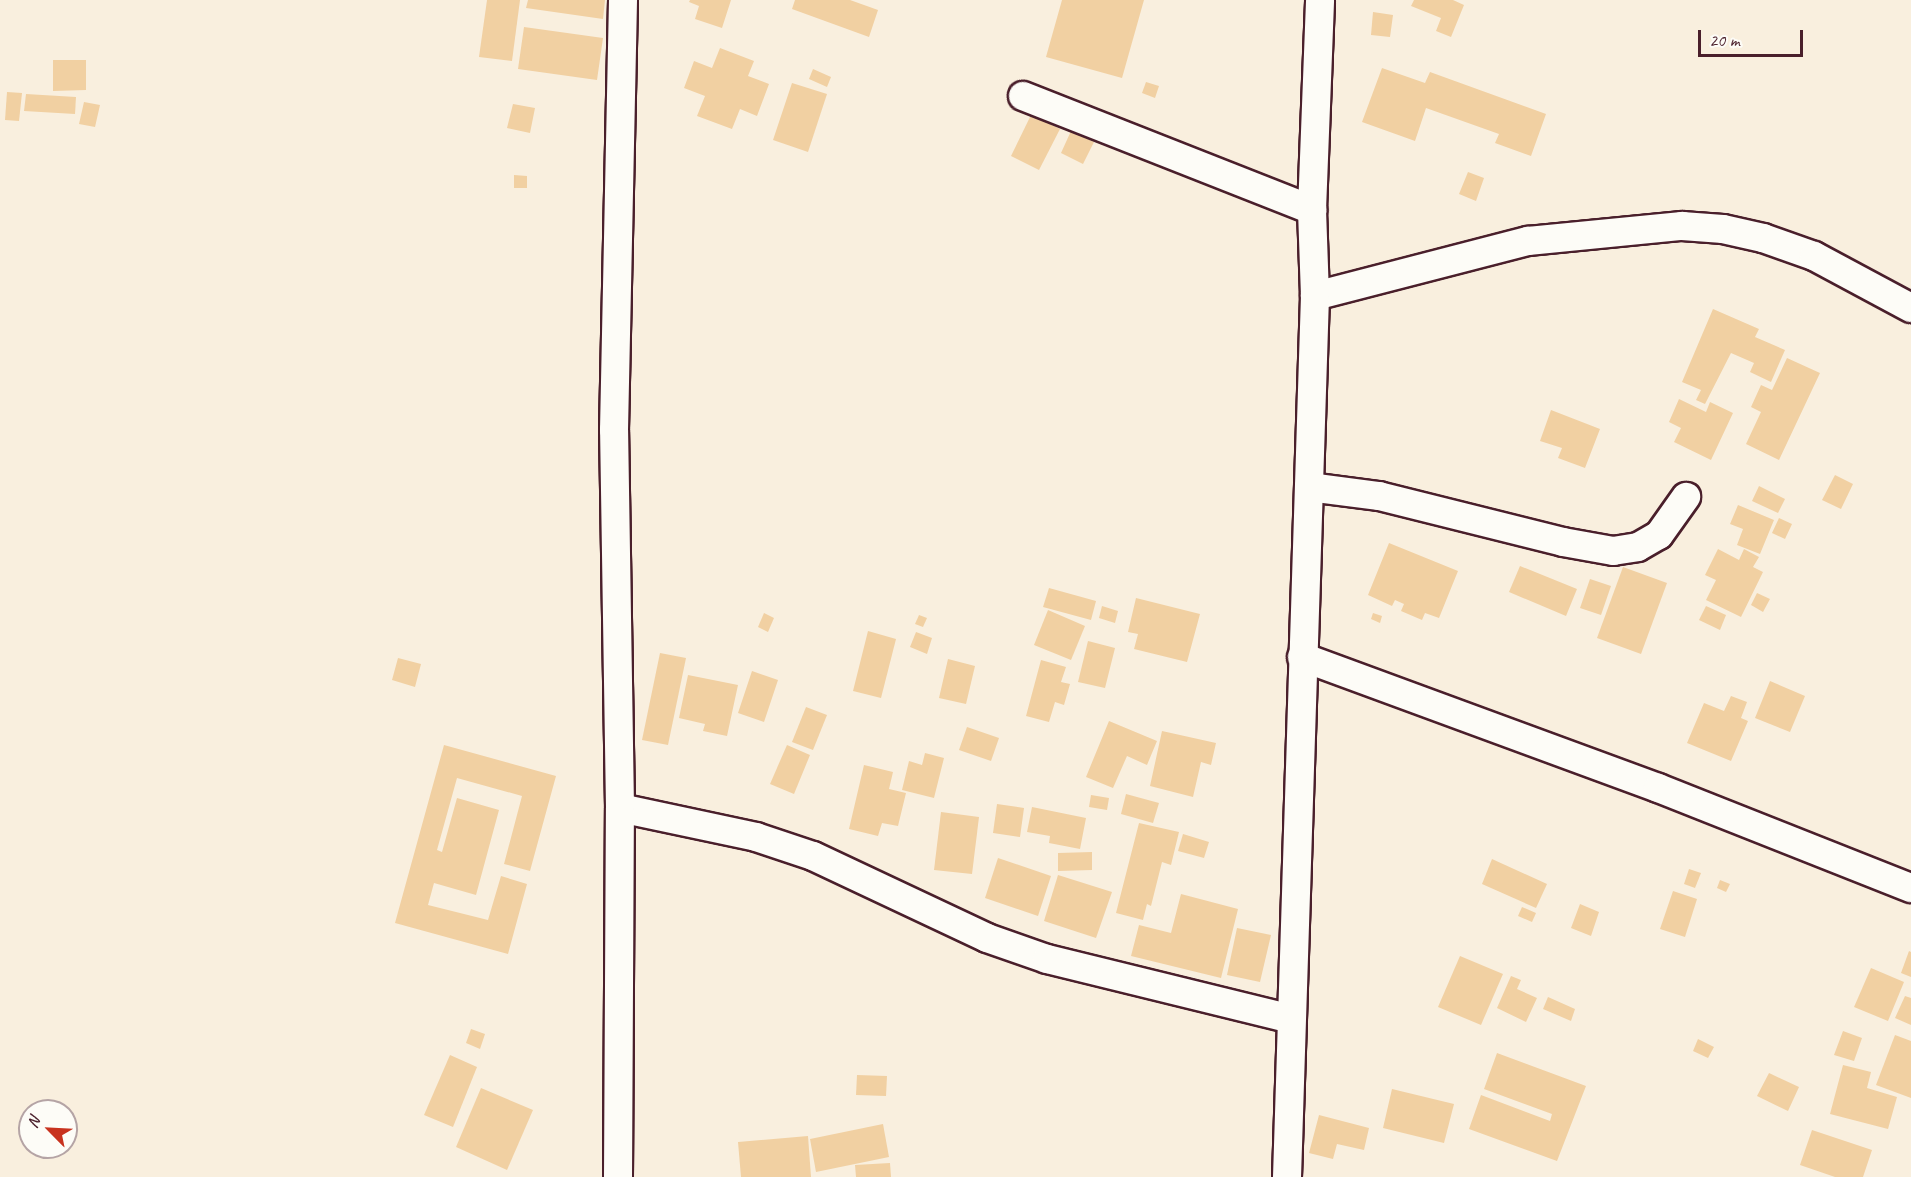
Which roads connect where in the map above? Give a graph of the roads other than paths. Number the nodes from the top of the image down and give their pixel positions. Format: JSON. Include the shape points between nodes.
{"nodes":[{"id":1,"x":623,"y":0,"type":"edge"},
{"id":2,"x":1320,"y":0,"type":"edge"},
{"id":3,"x":1023,"y":96,"type":"dead end"},
{"id":4,"x":1312,"y":210,"type":"junction"},
{"id":5,"x":1315,"y":296,"type":"junction"},
{"id":6,"x":1911,"y":308,"type":"edge"},
{"id":7,"x":1309,"y":486,"type":"junction"},
{"id":8,"x":1686,"y":497,"type":"dead end"},
{"id":9,"x":1302,"y":657,"type":"junction"},
{"id":10,"x":620,"y":808,"type":"junction"},
{"id":11,"x":1911,"y":888,"type":"edge"},
{"id":12,"x":1291,"y":1019,"type":"junction"},
{"id":13,"x":618,"y":1177,"type":"edge"},
{"id":14,"x":1287,"y":1177,"type":"edge"}],
"edges":[{"from":1,"to":10,"type":"street","via":[[614,430]]},
{"from":2,"to":4,"type":"street"},
{"from":3,"to":4,"type":"street"},
{"from":4,"to":5,"type":"street"},
{"from":5,"to":6,"type":"street","via":[[1528,242],[1682,226],[1763,238],[1814,256]]},
{"from":5,"to":7,"type":"street"},
{"from":7,"to":8,"type":"street","via":[[1380,495],[1613,551],[1638,547],[1659,535]]},
{"from":7,"to":9,"type":"street"},
{"from":9,"to":11,"type":"street","via":[[1658,788]]},
{"from":9,"to":12,"type":"street"},
{"from":10,"to":12,"type":"street","via":[[756,837],[813,856],[987,938],[1047,959]]},
{"from":10,"to":13,"type":"street"},
{"from":12,"to":14,"type":"street"}]}
